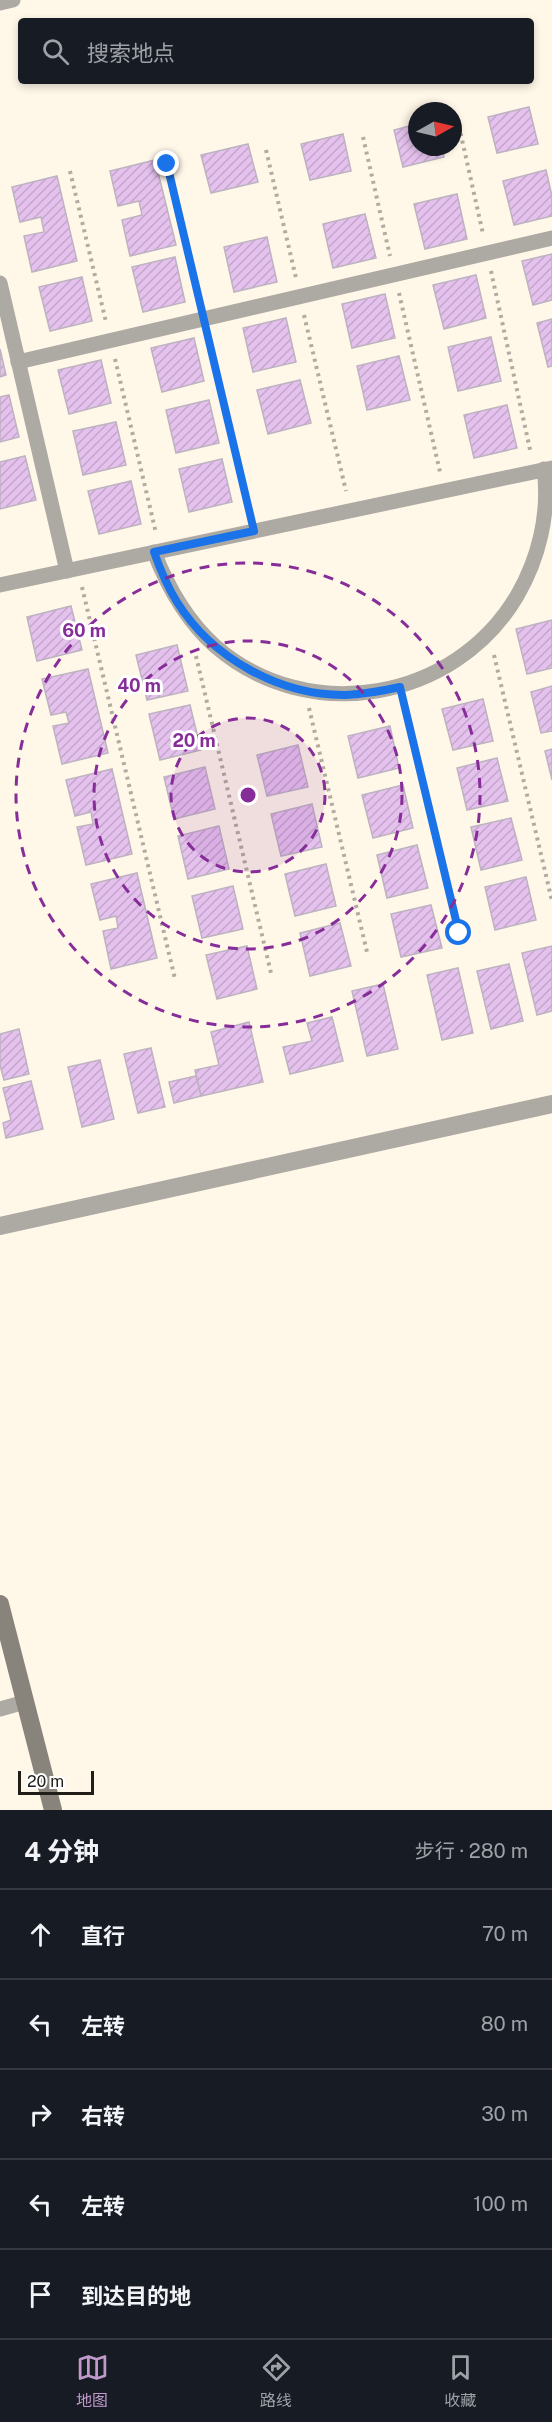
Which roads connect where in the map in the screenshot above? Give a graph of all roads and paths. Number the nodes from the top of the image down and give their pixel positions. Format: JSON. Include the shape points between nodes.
{"nodes":[{"id":1,"x":13,"y":0,"type":"edge"},
{"id":2,"x":0,"y":3,"type":"edge"},
{"id":3,"x":363,"y":137,"type":"dead end"},
{"id":4,"x":462,"y":140,"type":"edge"},
{"id":5,"x":266,"y":150,"type":"dead end"},
{"id":6,"x":167,"y":164,"type":"dead end"},
{"id":7,"x":552,"y":238,"type":"edge"},
{"id":8,"x":487,"y":253,"type":"junction"},
{"id":9,"x":394,"y":274,"type":"junction"},
{"id":10,"x":0,"y":284,"type":"edge"},
{"id":11,"x":300,"y":296,"type":"junction"},
{"id":12,"x":204,"y":319,"type":"junction"},
{"id":13,"x":18,"y":362,"type":"junction"},
{"id":14,"x":544,"y":469,"type":"edge"},
{"id":15,"x":444,"y":491,"type":"junction"},
{"id":16,"x":351,"y":510,"type":"junction"},
{"id":17,"x":254,"y":531,"type":"junction"},
{"id":18,"x":154,"y":552,"type":"junction"},
{"id":19,"x":72,"y":570,"type":"junction"},
{"id":20,"x":0,"y":585,"type":"edge"},
{"id":21,"x":195,"y":626,"type":"junction"},
{"id":22,"x":489,"y":633,"type":"junction"},
{"id":23,"x":400,"y":687,"type":"junction"},
{"id":24,"x":304,"y":690,"type":"junction"},
{"id":25,"x":552,"y":901,"type":"edge"},
{"id":26,"x":459,"y":933,"type":"dead end"},
{"id":27,"x":367,"y":952,"type":"dead end"},
{"id":28,"x":272,"y":973,"type":"dead end"},
{"id":29,"x":175,"y":979,"type":"dead end"},
{"id":30,"x":552,"y":1104,"type":"edge"},
{"id":31,"x":0,"y":1226,"type":"edge"},
{"id":32,"x":0,"y":1604,"type":"edge"},
{"id":33,"x":25,"y":1702,"type":"junction"},
{"id":34,"x":0,"y":1709,"type":"edge"},
{"id":35,"x":53,"y":1810,"type":"edge"}],
"edges":[{"from":1,"to":2,"type":"lane"},
{"from":3,"to":9,"type":"path"},
{"from":4,"to":8,"type":"path"},
{"from":5,"to":11,"type":"path"},
{"from":6,"to":12,"type":"path"},
{"from":7,"to":8,"type":"lane"},
{"from":8,"to":9,"type":"lane"},
{"from":8,"to":14,"type":"path"},
{"from":9,"to":11,"type":"lane"},
{"from":9,"to":15,"type":"path"},
{"from":10,"to":13,"type":"lane"},
{"from":11,"to":12,"type":"lane"},
{"from":11,"to":16,"type":"path"},
{"from":12,"to":13,"type":"lane"},
{"from":12,"to":17,"type":"path"},
{"from":13,"to":19,"type":"lane"},
{"from":14,"to":15,"type":"lane"},
{"from":14,"to":22,"type":"lane","via":[[545,504],[535,558],[510,607]]},
{"from":15,"to":16,"type":"lane"},
{"from":16,"to":17,"type":"lane"},
{"from":17,"to":18,"type":"lane"},
{"from":18,"to":19,"type":"lane"},
{"from":18,"to":21,"type":"lane","via":[[177,603]]},
{"from":19,"to":20,"type":"lane"},
{"from":19,"to":29,"type":"path"},
{"from":21,"to":24,"type":"lane","via":[[238,663],[263,677]]},
{"from":21,"to":28,"type":"path","via":[[193,644]]},
{"from":22,"to":23,"type":"lane","via":[[451,664]]},
{"from":22,"to":25,"type":"path"},
{"from":23,"to":24,"type":"lane","via":[[345,695]]},
{"from":23,"to":26,"type":"path"},
{"from":24,"to":27,"type":"path"},
{"from":30,"to":31,"type":"street"},
{"from":32,"to":33,"type":"main road"},
{"from":33,"to":34,"type":"lane"},
{"from":33,"to":35,"type":"main road"}]}
